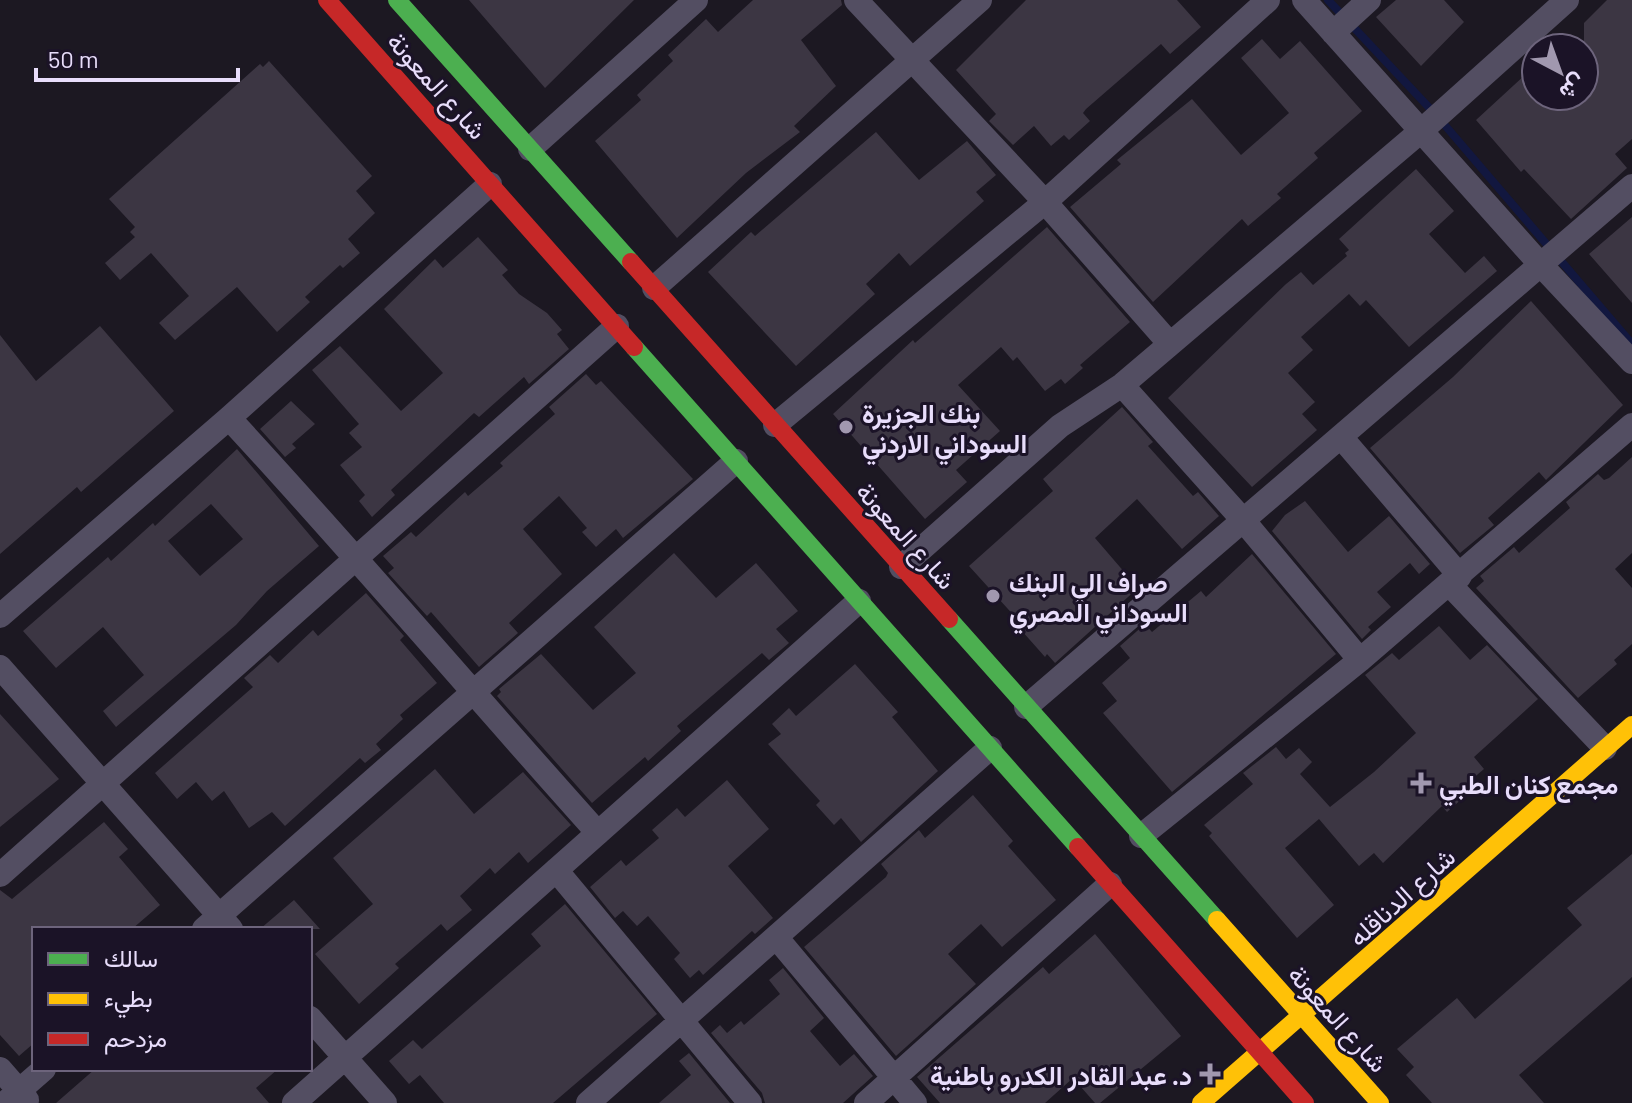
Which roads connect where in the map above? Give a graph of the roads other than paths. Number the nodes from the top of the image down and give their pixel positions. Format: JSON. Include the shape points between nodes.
{"nodes":[{"id":1,"x":327,"y":0,"type":"edge"},
{"id":2,"x":696,"y":0,"type":"edge"},
{"id":3,"x":856,"y":0,"type":"edge"},
{"id":4,"x":980,"y":0,"type":"edge"},
{"id":5,"x":1268,"y":0,"type":"edge"},
{"id":6,"x":1304,"y":0,"type":"edge"},
{"id":7,"x":1369,"y":0,"type":"edge"},
{"id":8,"x":1567,"y":0,"type":"edge"},
{"id":9,"x":399,"y":1,"type":"edge"},
{"id":10,"x":1333,"y":33,"type":"junction"},
{"id":11,"x":910,"y":62,"type":"junction"},
{"id":12,"x":1421,"y":131,"type":"junction"},
{"id":13,"x":530,"y":149,"type":"junction"},
{"id":14,"x":490,"y":184,"type":"junction"},
{"id":15,"x":1632,"y":186,"type":"edge"},
{"id":16,"x":1045,"y":202,"type":"junction"},
{"id":17,"x":1540,"y":264,"type":"junction"},
{"id":18,"x":654,"y":288,"type":"junction"},
{"id":19,"x":617,"y":326,"type":"junction"},
{"id":20,"x":1170,"y":344,"type":"junction"},
{"id":21,"x":1632,"y":362,"type":"edge"},
{"id":22,"x":1122,"y":385,"type":"junction"},
{"id":23,"x":229,"y":418,"type":"junction"},
{"id":24,"x":775,"y":425,"type":"junction"},
{"id":25,"x":1632,"y":425,"type":"edge"},
{"id":26,"x":1341,"y":437,"type":"junction"},
{"id":27,"x":736,"y":461,"type":"junction"},
{"id":28,"x":1243,"y":520,"type":"junction"},
{"id":29,"x":356,"y":555,"type":"junction"},
{"id":30,"x":901,"y":567,"type":"junction"},
{"id":31,"x":1460,"y":576,"type":"junction"},
{"id":32,"x":859,"y":601,"type":"junction"},
{"id":33,"x":0,"y":616,"type":"edge"},
{"id":34,"x":1360,"y":660,"type":"junction"},
{"id":35,"x":0,"y":667,"type":"edge"},
{"id":36,"x":474,"y":695,"type":"junction"},
{"id":37,"x":1026,"y":707,"type":"junction"},
{"id":38,"x":1632,"y":725,"type":"edge"},
{"id":39,"x":990,"y":748,"type":"junction"},
{"id":40,"x":1605,"y":748,"type":"junction"},
{"id":41,"x":103,"y":783,"type":"junction"},
{"id":42,"x":598,"y":833,"type":"junction"},
{"id":43,"x":1141,"y":836,"type":"junction"},
{"id":44,"x":556,"y":870,"type":"junction"},
{"id":45,"x":0,"y":875,"type":"edge"},
{"id":46,"x":1110,"y":884,"type":"junction"},
{"id":47,"x":218,"y":925,"type":"edge"},
{"id":48,"x":776,"y":937,"type":"junction"},
{"id":49,"x":1302,"y":1018,"type":"junction"},
{"id":50,"x":312,"y":1020,"type":"edge"},
{"id":51,"x":681,"y":1021,"type":"junction"},
{"id":52,"x":1261,"y":1054,"type":"junction"},
{"id":53,"x":345,"y":1058,"type":"junction"},
{"id":54,"x":0,"y":1069,"type":"edge"},
{"id":55,"x":42,"y":1071,"type":"edge"},
{"id":56,"x":896,"y":1079,"type":"junction"},
{"id":57,"x":18,"y":1099,"type":"edge"},
{"id":58,"x":294,"y":1103,"type":"edge"},
{"id":59,"x":385,"y":1103,"type":"edge"},
{"id":60,"x":588,"y":1103,"type":"edge"},
{"id":61,"x":750,"y":1103,"type":"edge"},
{"id":62,"x":866,"y":1103,"type":"edge"},
{"id":63,"x":915,"y":1103,"type":"edge"},
{"id":64,"x":1201,"y":1103,"type":"edge"},
{"id":65,"x":1305,"y":1103,"type":"edge"},
{"id":66,"x":1380,"y":1103,"type":"edge"}],
"edges":[{"from":1,"to":14,"type":"main road","name":"شارع المعونة"},
{"from":2,"to":13,"type":"street"},
{"from":3,"to":11,"type":"street"},
{"from":4,"to":11,"type":"street"},
{"from":5,"to":16,"type":"street"},
{"from":6,"to":10,"type":"street"},
{"from":7,"to":10,"type":"street"},
{"from":8,"to":12,"type":"street"},
{"from":9,"to":13,"type":"main road","name":"شارع المعونة"},
{"from":10,"to":12,"type":"street"},
{"from":11,"to":16,"type":"street"},
{"from":11,"to":18,"type":"street"},
{"from":12,"to":17,"type":"street"},
{"from":12,"to":20,"type":"street"},
{"from":13,"to":18,"type":"main road","name":"شارع المعونة"},
{"from":14,"to":19,"type":"main road","name":"شارع المعونة"},
{"from":14,"to":23,"type":"street"},
{"from":15,"to":17,"type":"street"},
{"from":16,"to":20,"type":"street"},
{"from":16,"to":24,"type":"street"},
{"from":17,"to":21,"type":"street"},
{"from":17,"to":26,"type":"street"},
{"from":18,"to":24,"type":"main road","name":"شارع المعونة"},
{"from":19,"to":27,"type":"main road","name":"شارع المعونة"},
{"from":19,"to":29,"type":"street"},
{"from":20,"to":22,"type":"street"},
{"from":22,"to":28,"type":"street"},
{"from":22,"to":30,"type":"street","via":[[1060,426]]},
{"from":23,"to":29,"type":"street"},
{"from":23,"to":33,"type":"street"},
{"from":24,"to":30,"type":"main road","name":"شارع المعونة"},
{"from":25,"to":31,"type":"street"},
{"from":26,"to":28,"type":"street"},
{"from":26,"to":31,"type":"street"},
{"from":27,"to":32,"type":"main road","name":"شارع المعونة"},
{"from":27,"to":36,"type":"street"},
{"from":28,"to":34,"type":"street"},
{"from":28,"to":37,"type":"street"},
{"from":29,"to":36,"type":"street"},
{"from":29,"to":41,"type":"street"},
{"from":30,"to":37,"type":"main road","name":"شارع المعونة"},
{"from":31,"to":34,"type":"street"},
{"from":31,"to":40,"type":"street","via":[[1451,586]]},
{"from":32,"to":39,"type":"main road","name":"شارع المعونة"},
{"from":32,"to":42,"type":"street"},
{"from":34,"to":43,"type":"street"},
{"from":35,"to":41,"type":"street"},
{"from":36,"to":42,"type":"street"},
{"from":36,"to":47,"type":"street"},
{"from":37,"to":43,"type":"main road","name":"شارع المعونة"},
{"from":38,"to":40,"type":"main road","name":"شارع الدناقله"},
{"from":39,"to":46,"type":"main road","name":"شارع المعونة"},
{"from":39,"to":48,"type":"street"},
{"from":40,"to":49,"type":"main road","name":"شارع الدناقله"},
{"from":41,"to":45,"type":"street"},
{"from":41,"to":47,"type":"street"},
{"from":42,"to":44,"type":"street"},
{"from":43,"to":49,"type":"main road","name":"شارع المعونة"},
{"from":44,"to":51,"type":"street"},
{"from":44,"to":53,"type":"street"},
{"from":46,"to":52,"type":"main road","name":"شارع المعونة"},
{"from":46,"to":56,"type":"street"},
{"from":48,"to":51,"type":"street"},
{"from":48,"to":56,"type":"street"},
{"from":49,"to":52,"type":"main road","name":"شارع الدناقله"},
{"from":49,"to":66,"type":"main road","name":"شارع المعونة"},
{"from":50,"to":53,"type":"street"},
{"from":51,"to":60,"type":"street"},
{"from":51,"to":61,"type":"street"},
{"from":52,"to":64,"type":"main road","name":"شارع الدناقله"},
{"from":52,"to":65,"type":"main road","name":"شارع المعونة"},
{"from":53,"to":58,"type":"street"},
{"from":53,"to":59,"type":"street"},
{"from":54,"to":57,"type":"street"},
{"from":55,"to":57,"type":"street"},
{"from":56,"to":62,"type":"street"},
{"from":56,"to":63,"type":"street"}]}
